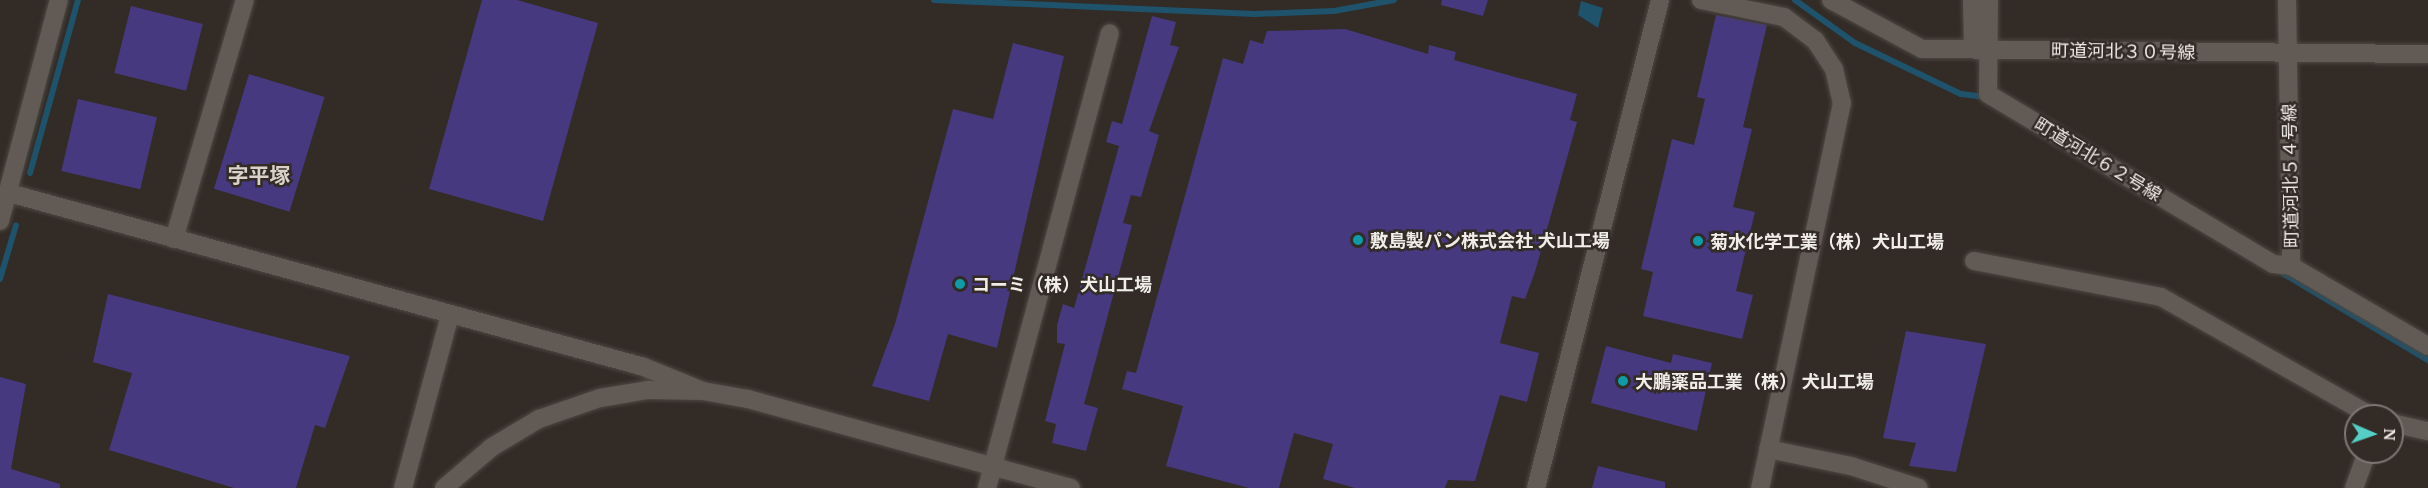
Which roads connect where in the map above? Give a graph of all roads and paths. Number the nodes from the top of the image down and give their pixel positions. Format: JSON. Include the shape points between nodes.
{"nodes":[{"id":1,"x":59,"y":0,"type":"edge"},
{"id":2,"x":245,"y":0,"type":"edge"},
{"id":3,"x":1659,"y":0,"type":"edge"},
{"id":4,"x":1701,"y":0,"type":"edge"},
{"id":5,"x":1831,"y":0,"type":"edge"},
{"id":6,"x":1972,"y":0,"type":"edge"},
{"id":7,"x":1989,"y":0,"type":"edge"},
{"id":8,"x":2287,"y":0,"type":"edge"},
{"id":9,"x":1110,"y":33,"type":"dead end"},
{"id":10,"x":1981,"y":49,"type":"junction"},
{"id":11,"x":2288,"y":53,"type":"junction"},
{"id":12,"x":2428,"y":54,"type":"edge"},
{"id":13,"x":9,"y":193,"type":"junction"},
{"id":14,"x":0,"y":221,"type":"edge"},
{"id":15,"x":174,"y":239,"type":"junction"},
{"id":16,"x":1974,"y":261,"type":"dead end"},
{"id":17,"x":2291,"y":266,"type":"junction"},
{"id":18,"x":450,"y":315,"type":"junction"},
{"id":19,"x":2428,"y":346,"type":"edge"},
{"id":20,"x":703,"y":391,"type":"junction"},
{"id":21,"x":2350,"y":404,"type":"edge"},
{"id":22,"x":2404,"y":426,"type":"edge"},
{"id":23,"x":2428,"y":431,"type":"edge"},
{"id":24,"x":1768,"y":449,"type":"junction"},
{"id":25,"x":2363,"y":464,"type":"edge"},
{"id":26,"x":993,"y":466,"type":"junction"},
{"id":27,"x":403,"y":488,"type":"edge"},
{"id":28,"x":444,"y":488,"type":"edge"},
{"id":29,"x":987,"y":488,"type":"edge"},
{"id":30,"x":1071,"y":488,"type":"edge"},
{"id":31,"x":1536,"y":488,"type":"edge"},
{"id":32,"x":1760,"y":488,"type":"edge"},
{"id":33,"x":1918,"y":488,"type":"edge"},
{"id":34,"x":2354,"y":488,"type":"edge"}],
"edges":[{"from":1,"to":13,"type":"street"},
{"from":2,"to":15,"type":"street"},
{"from":3,"to":31,"type":"street"},
{"from":4,"to":24,"type":"street","via":[[1784,16],[1815,40],[1834,69],[1842,104]]},
{"from":5,"to":10,"type":"street","name":"町道河北３０号線","via":[[1906,44]]},
{"from":6,"to":10,"type":"street"},
{"from":7,"to":10,"type":"street","name":"町道河北６２号線"},
{"from":8,"to":11,"type":"street","name":"町道河北５４号線"},
{"from":9,"to":26,"type":"street"},
{"from":10,"to":11,"type":"street","name":"町道河北３０号線"},
{"from":10,"to":17,"type":"street","name":"町道河北６２号線","via":[[1988,94],[2273,264]]},
{"from":11,"to":12,"type":"street","name":"町道河北３０号線"},
{"from":11,"to":17,"type":"street","name":"町道河北５４号線"},
{"from":13,"to":14,"type":"street"},
{"from":13,"to":15,"type":"street"},
{"from":15,"to":18,"type":"street"},
{"from":16,"to":21,"type":"street","via":[[2161,297]]},
{"from":17,"to":19,"type":"street","name":"町道河北５４号線"},
{"from":18,"to":20,"type":"street","via":[[644,367]]},
{"from":18,"to":27,"type":"street"},
{"from":20,"to":26,"type":"street"},
{"from":20,"to":28,"type":"street","via":[[624,393],[556,412],[492,447]]},
{"from":22,"to":23,"type":"street"},
{"from":24,"to":32,"type":"street"},
{"from":24,"to":33,"type":"street","via":[[1851,466]]},
{"from":25,"to":34,"type":"street"},
{"from":26,"to":29,"type":"street"},
{"from":26,"to":30,"type":"street"}]}
